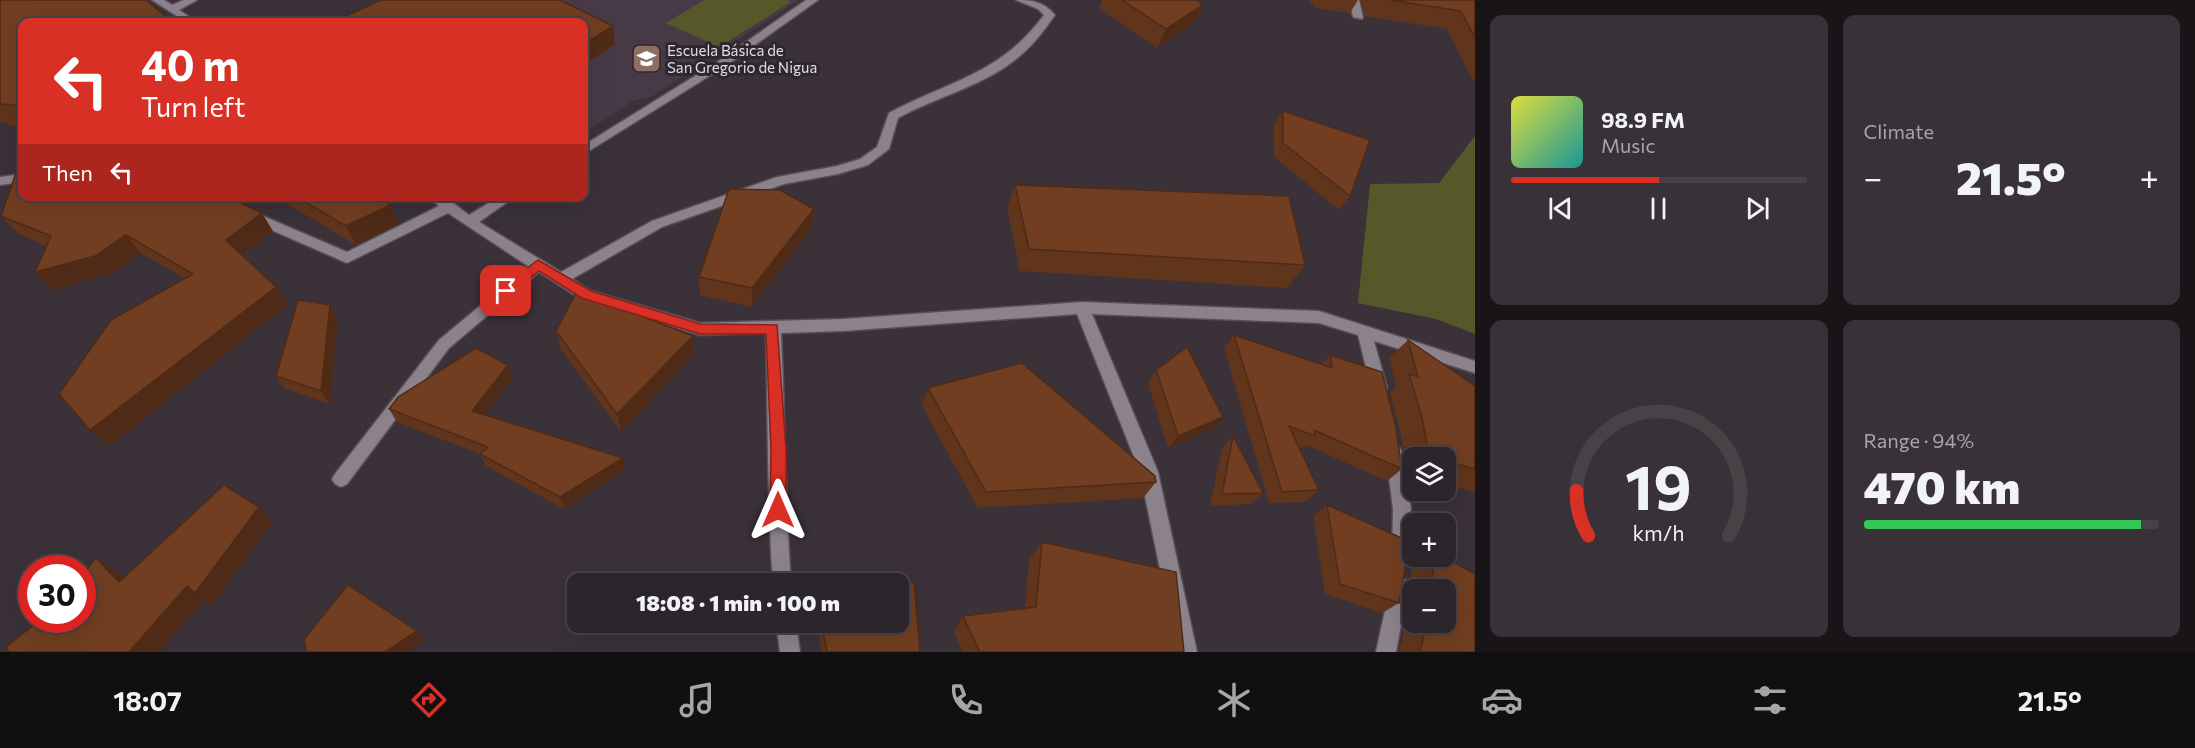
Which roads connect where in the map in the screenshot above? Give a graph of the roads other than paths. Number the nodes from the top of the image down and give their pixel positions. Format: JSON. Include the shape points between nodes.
{"nodes":[{"id":1,"x":157,"y":0,"type":"edge"},
{"id":2,"x":192,"y":0,"type":"edge"},
{"id":3,"x":813,"y":0,"type":"edge"},
{"id":4,"x":1021,"y":0,"type":"edge"},
{"id":5,"x":1354,"y":0,"type":"edge"},
{"id":6,"x":172,"y":9,"type":"junction"},
{"id":7,"x":1358,"y":17,"type":"dead end"},
{"id":8,"x":186,"y":18,"type":"edge"},
{"id":9,"x":588,"y":147,"type":"edge"},
{"id":10,"x":18,"y":179,"type":"edge"},
{"id":11,"x":0,"y":181,"type":"edge"},
{"id":12,"x":440,"y":201,"type":"edge"},
{"id":13,"x":502,"y":201,"type":"edge"},
{"id":14,"x":448,"y":207,"type":"junction"},
{"id":15,"x":239,"y":211,"type":"edge"},
{"id":16,"x":469,"y":222,"type":"junction"},
{"id":17,"x":538,"y":265,"type":"junction"},
{"id":18,"x":561,"y":279,"type":"junction"},
{"id":19,"x":1082,"y":308,"type":"junction"},
{"id":20,"x":772,"y":328,"type":"junction"},
{"id":21,"x":1364,"y":330,"type":"junction"},
{"id":22,"x":1475,"y":367,"type":"edge"},
{"id":23,"x":1382,"y":400,"type":"edge"},
{"id":24,"x":1391,"y":435,"type":"edge"},
{"id":25,"x":341,"y":479,"type":"dead end"},
{"id":26,"x":781,"y":573,"type":"edge"},
{"id":27,"x":787,"y":633,"type":"edge"},
{"id":28,"x":790,"y":652,"type":"edge"},
{"id":29,"x":1187,"y":652,"type":"edge"},
{"id":30,"x":1386,"y":652,"type":"edge"}],
"edges":[{"from":1,"to":6,"type":"street"},
{"from":2,"to":6,"type":"street"},
{"from":3,"to":9,"type":"street","via":[[723,63]]},
{"from":4,"to":18,"type":"street","via":[[1042,7],[1050,15],[1033,41],[1010,61],[893,116],[883,149],[864,162],[782,180],[657,224]]},
{"from":5,"to":7,"type":"street"},
{"from":6,"to":8,"type":"street"},
{"from":10,"to":11,"type":"street"},
{"from":12,"to":14,"type":"street"},
{"from":13,"to":16,"type":"street"},
{"from":14,"to":15,"type":"street","via":[[347,258]]},
{"from":14,"to":16,"type":"street"},
{"from":16,"to":17,"type":"street"},
{"from":17,"to":18,"type":"street"},
{"from":17,"to":25,"type":"street","via":[[444,344]]},
{"from":18,"to":20,"type":"street","via":[[586,295],[700,329]]},
{"from":19,"to":20,"type":"street"},
{"from":19,"to":21,"type":"street","via":[[1319,317]]},
{"from":19,"to":29,"type":"street","via":[[1149,472]]},
{"from":20,"to":26,"type":"street"},
{"from":21,"to":22,"type":"street"},
{"from":21,"to":23,"type":"street"},
{"from":24,"to":30,"type":"street","via":[[1402,509],[1400,581]]},
{"from":27,"to":28,"type":"street"}]}
